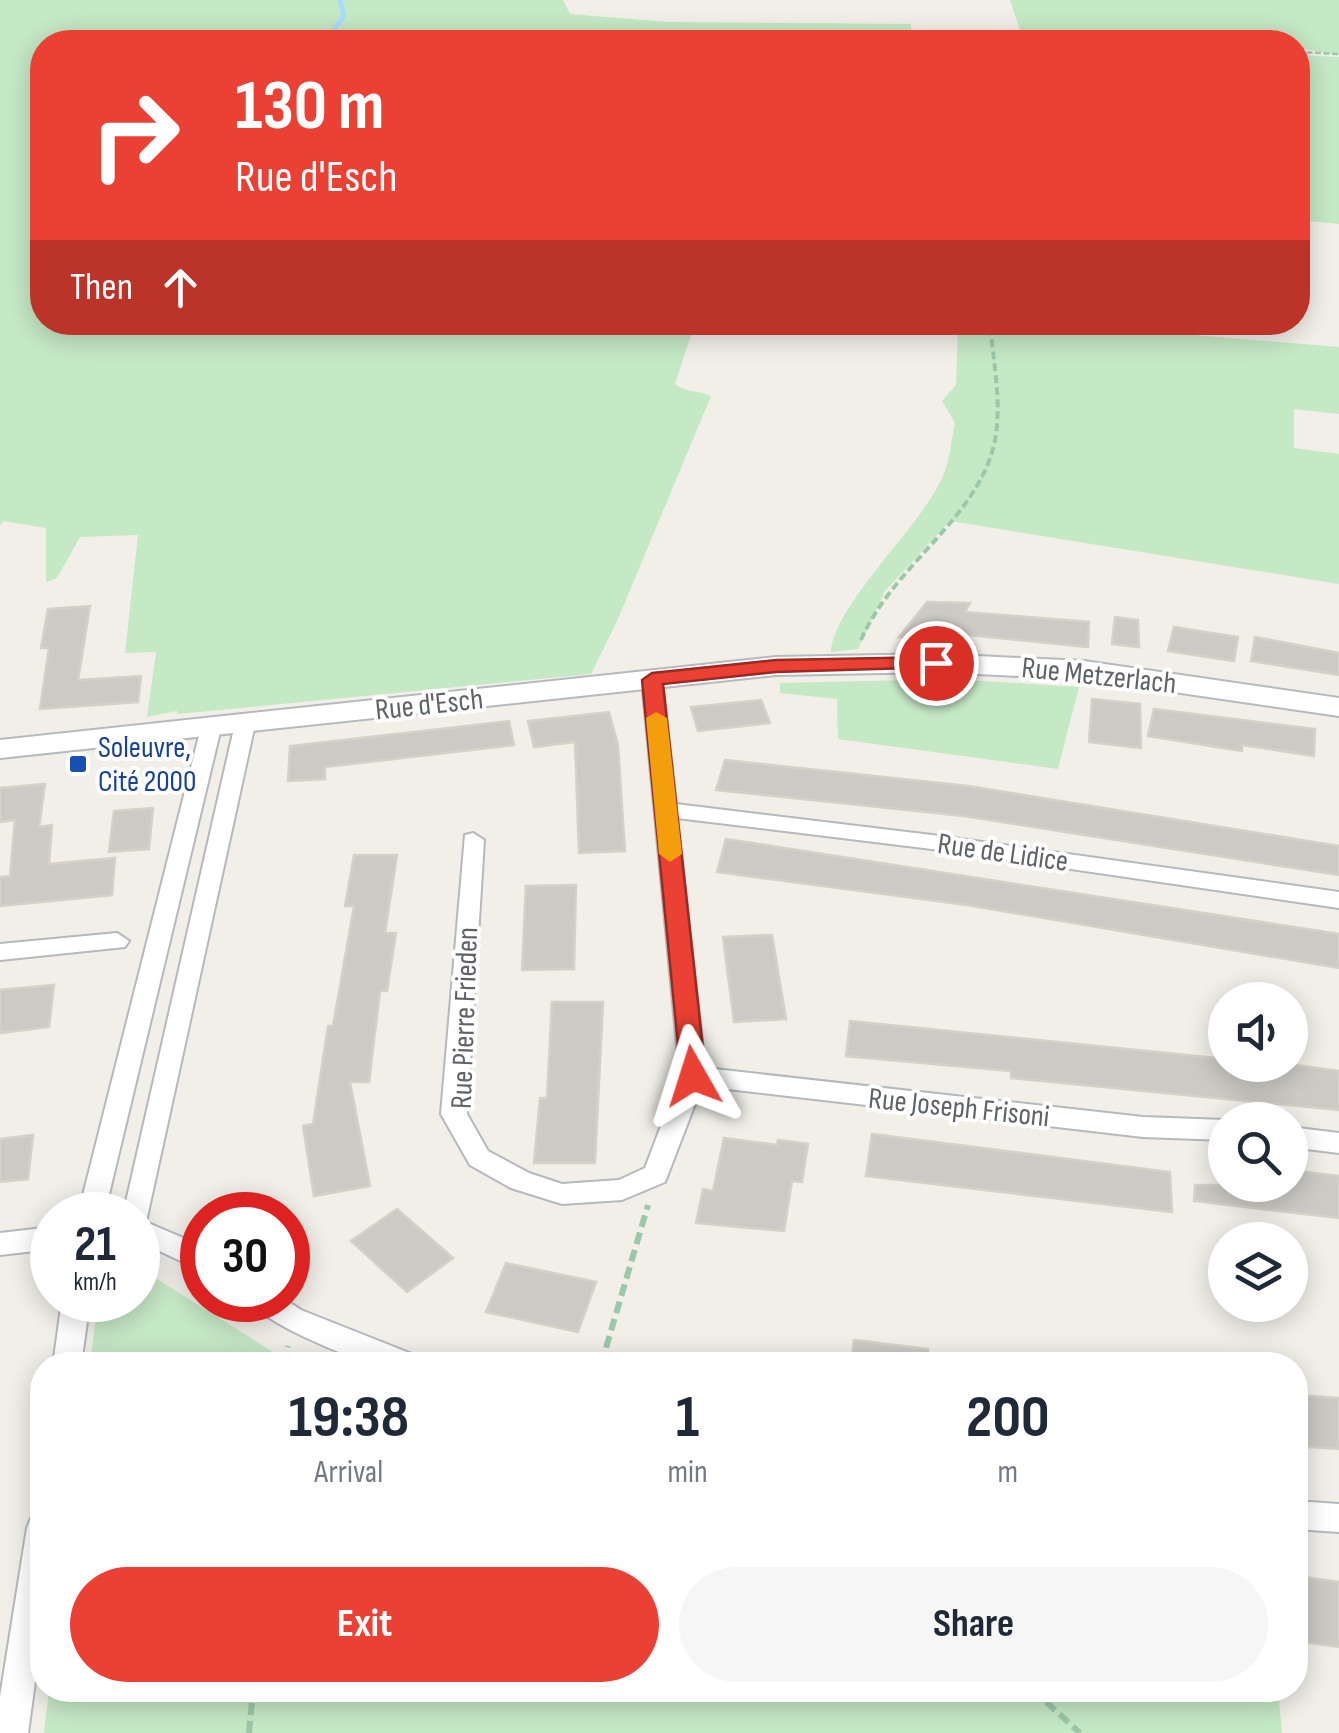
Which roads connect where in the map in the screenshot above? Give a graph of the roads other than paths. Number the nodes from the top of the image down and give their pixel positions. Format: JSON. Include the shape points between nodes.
{"nodes":[{"id":1,"x":858,"y":662,"type":"joint"},
{"id":2,"x":652,"y":680,"type":"junction"},
{"id":3,"x":1339,"y":707,"type":"edge"},
{"id":4,"x":245,"y":724,"type":"junction"},
{"id":5,"x":211,"y":728,"type":"junction"},
{"id":6,"x":0,"y":748,"type":"edge"},
{"id":7,"x":666,"y":810,"type":"junction"},
{"id":8,"x":472,"y":840,"type":"dead end"},
{"id":9,"x":1339,"y":900,"type":"edge"},
{"id":10,"x":116,"y":940,"type":"dead end"},
{"id":11,"x":0,"y":952,"type":"edge"},
{"id":12,"x":693,"y":1076,"type":"junction"},
{"id":13,"x":1208,"y":1128,"type":"edge"},
{"id":14,"x":1308,"y":1140,"type":"edge"},
{"id":15,"x":1339,"y":1143,"type":"edge"},
{"id":16,"x":97,"y":1192,"type":"edge"},
{"id":17,"x":141,"y":1192,"type":"edge"},
{"id":18,"x":30,"y":1241,"type":"edge"},
{"id":19,"x":0,"y":1244,"type":"edge"},
{"id":20,"x":73,"y":1322,"type":"edge"},
{"id":21,"x":301,"y":1322,"type":"edge"},
{"id":22,"x":69,"y":1352,"type":"edge"},
{"id":23,"x":376,"y":1352,"type":"edge"},
{"id":24,"x":1308,"y":1517,"type":"edge"},
{"id":25,"x":1339,"y":1518,"type":"edge"},
{"id":26,"x":30,"y":1610,"type":"edge"},
{"id":27,"x":12,"y":1733,"type":"edge"}],
"edges":[{"from":1,"to":2,"type":"main road","name":"Rue d'Esch"},
{"from":1,"to":3,"type":"main road","name":"Rue Metzerlach","via":[[1084,670]]},
{"from":2,"to":4,"type":"main road","name":"Rue d'Esch"},
{"from":2,"to":7,"type":"street"},
{"from":4,"to":5,"type":"main road","name":"Rue d'Esch"},
{"from":4,"to":17,"type":"street"},
{"from":5,"to":6,"type":"main road","name":"Rue d'Esch"},
{"from":5,"to":16,"type":"street"},
{"from":7,"to":9,"type":"street","name":"Rue de Lidice"},
{"from":7,"to":12,"type":"street"},
{"from":8,"to":12,"type":"street","name":"Rue Pierre Frieden","via":[[454,1114],[479,1158],[562,1194],[622,1190],[656,1175]]},
{"from":10,"to":11,"type":"street"},
{"from":12,"to":13,"type":"street","name":"Rue Joseph Frisoni","via":[[1143,1128]]},
{"from":14,"to":15,"type":"street"},
{"from":18,"to":19,"type":"street"},
{"from":20,"to":22,"type":"street"},
{"from":21,"to":23,"type":"street"},
{"from":24,"to":25,"type":"street"},
{"from":26,"to":27,"type":"street"}]}
